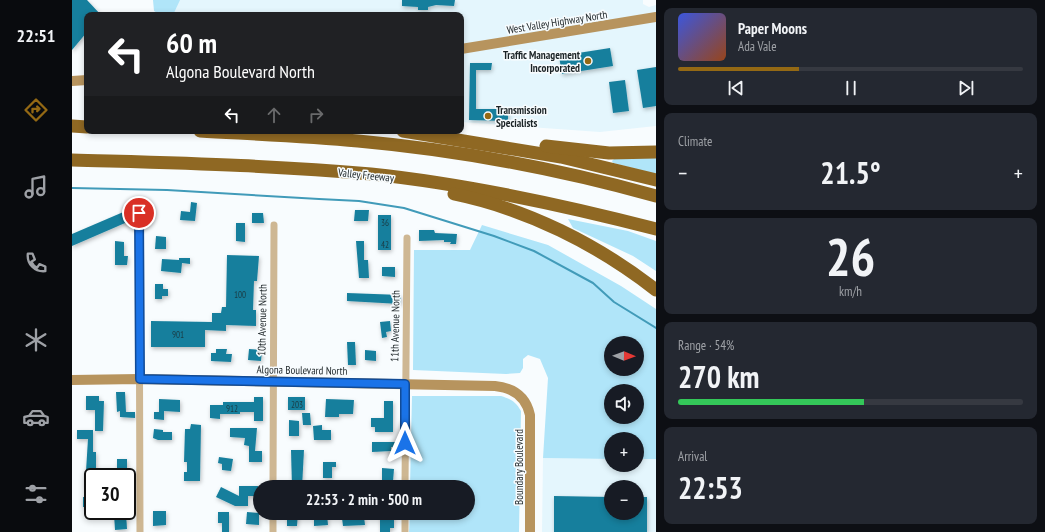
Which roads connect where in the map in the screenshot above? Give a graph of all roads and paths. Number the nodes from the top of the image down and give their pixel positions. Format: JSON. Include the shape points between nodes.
{"nodes":[{"id":1,"x":656,"y":17,"type":"edge"},
{"id":2,"x":464,"y":49,"type":"edge"},
{"id":3,"x":84,"y":80,"type":"edge"},
{"id":4,"x":72,"y":81,"type":"edge"},
{"id":5,"x":72,"y":126,"type":"edge"},
{"id":6,"x":84,"y":127,"type":"edge"},
{"id":7,"x":247,"y":134,"type":"edge"},
{"id":8,"x":426,"y":134,"type":"edge"},
{"id":9,"x":452,"y":134,"type":"edge"},
{"id":10,"x":656,"y":152,"type":"edge"},
{"id":11,"x":72,"y":160,"type":"edge"},
{"id":12,"x":323,"y":170,"type":"junction"},
{"id":13,"x":656,"y":180,"type":"edge"},
{"id":14,"x":656,"y":196,"type":"edge"},
{"id":15,"x":139,"y":213,"type":"dead end"},
{"id":16,"x":274,"y":225,"type":"dead end"},
{"id":17,"x":656,"y":229,"type":"edge"},
{"id":18,"x":407,"y":238,"type":"dead end"},
{"id":19,"x":656,"y":290,"type":"edge"},
{"id":20,"x":140,"y":379,"type":"junction"},
{"id":21,"x":72,"y":380,"type":"edge"},
{"id":22,"x":272,"y":381,"type":"junction"},
{"id":23,"x":405,"y":384,"type":"junction"},
{"id":24,"x":526,"y":403,"type":"joint"},
{"id":25,"x":272,"y":480,"type":"edge"},
{"id":26,"x":405,"y":480,"type":"edge"},
{"id":27,"x":273,"y":520,"type":"edge"},
{"id":28,"x":405,"y":520,"type":"edge"},
{"id":29,"x":140,"y":532,"type":"edge"},
{"id":30,"x":273,"y":532,"type":"edge"},
{"id":31,"x":404,"y":532,"type":"edge"},
{"id":32,"x":530,"y":532,"type":"edge"}],
"edges":[{"from":1,"to":2,"type":"street","name":"West Valley Highway North"},
{"from":3,"to":4,"type":"street"},
{"from":5,"to":6,"type":"highway"},
{"from":7,"to":14,"type":"highway","via":[[358,141],[461,154],[565,174]]},
{"from":8,"to":13,"type":"highway","via":[[561,157]]},
{"from":9,"to":10,"type":"highway","via":[[585,151]]},
{"from":11,"to":12,"type":"highway","name":"Valley Freeway"},
{"from":12,"to":17,"type":"highway","name":"Valley Freeway","via":[[514,196]]},
{"from":12,"to":19,"type":"highway","via":[[418,187],[497,205],[590,245]]},
{"from":15,"to":20,"type":"street"},
{"from":16,"to":22,"type":"street","name":"10th Avenue North"},
{"from":18,"to":23,"type":"street","name":"11th Avenue North"},
{"from":20,"to":21,"type":"street","name":"Algona Boulevard North"},
{"from":20,"to":22,"type":"street","name":"Algona Boulevard North"},
{"from":20,"to":29,"type":"street"},
{"from":22,"to":23,"type":"street","name":"Algona Boulevard North"},
{"from":22,"to":25,"type":"street","name":"10th Avenue North"},
{"from":23,"to":24,"type":"street","name":"Algona Boulevard North","via":[[502,386],[519,394]]},
{"from":23,"to":26,"type":"street","name":"11th Avenue North"},
{"from":24,"to":32,"type":"street","name":"Boundary Boulevard","via":[[530,419]]},
{"from":27,"to":30,"type":"street"},
{"from":28,"to":31,"type":"street"}]}
